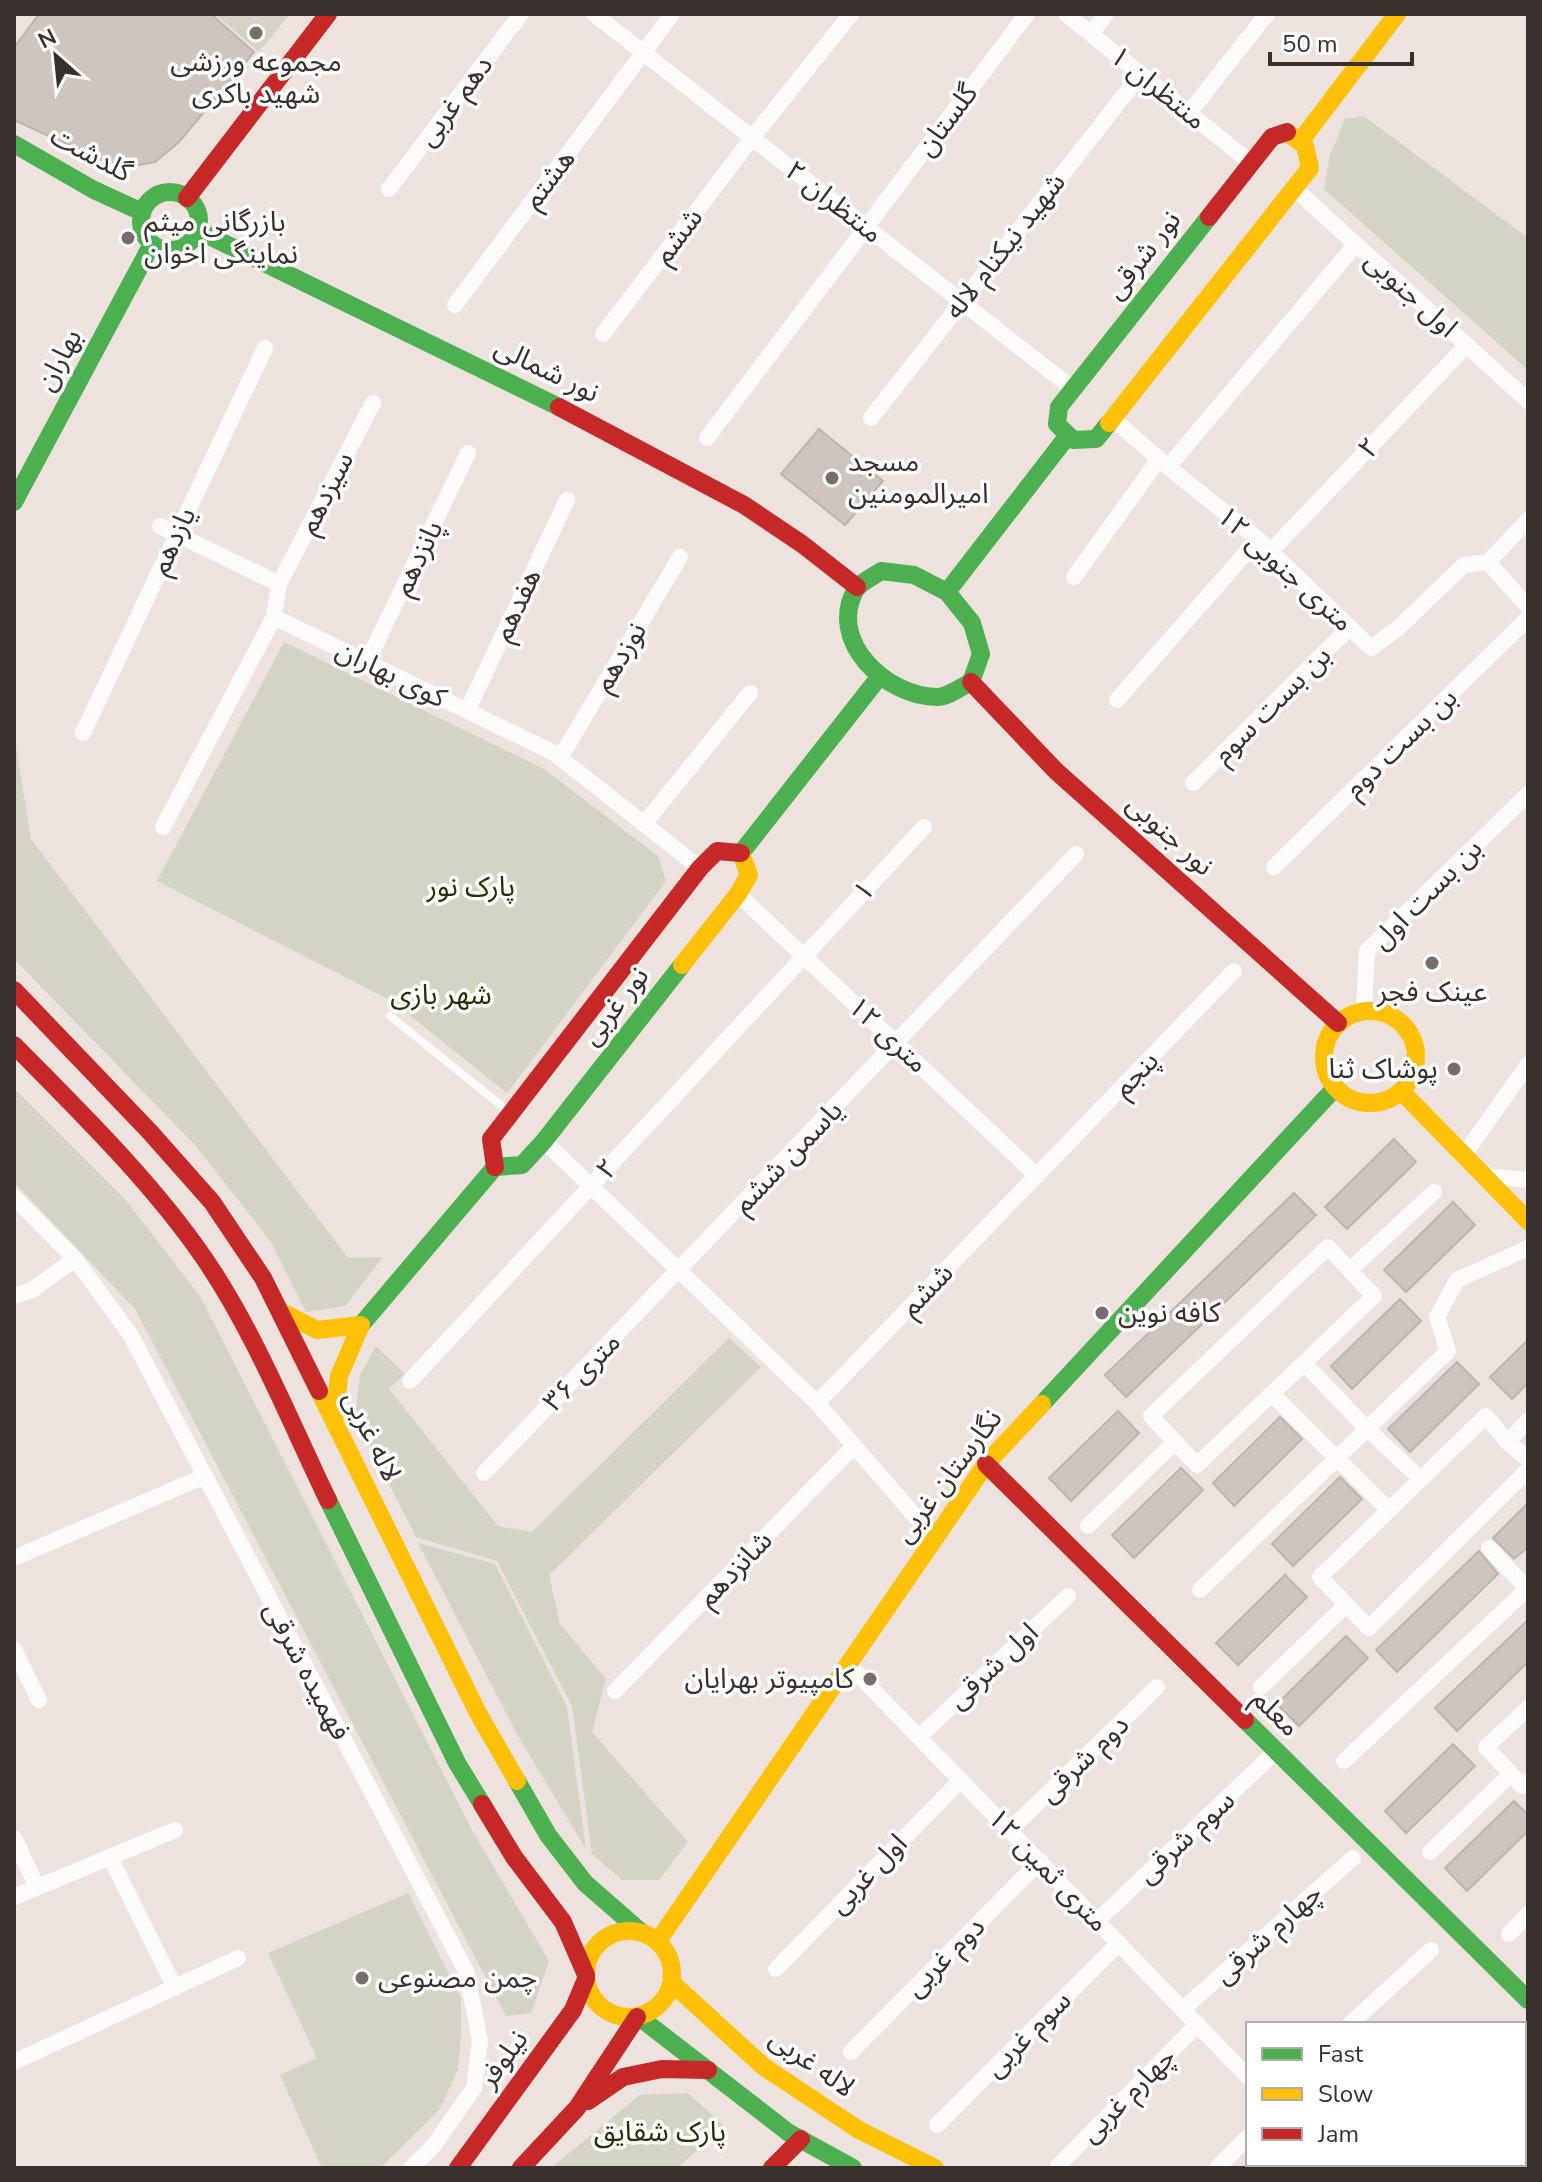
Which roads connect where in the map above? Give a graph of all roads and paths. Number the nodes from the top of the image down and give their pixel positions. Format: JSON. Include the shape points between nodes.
{"nodes":[{"id":1,"x":328,"y":14,"type":"edge"},
{"id":2,"x":521,"y":14,"type":"edge"},
{"id":3,"x":594,"y":14,"type":"edge"},
{"id":4,"x":672,"y":14,"type":"edge"},
{"id":5,"x":851,"y":14,"type":"edge"},
{"id":6,"x":1027,"y":14,"type":"edge"},
{"id":7,"x":1066,"y":14,"type":"edge"},
{"id":8,"x":1106,"y":14,"type":"edge"},
{"id":9,"x":1267,"y":14,"type":"edge"},
{"id":10,"x":1397,"y":14,"type":"edge"},
{"id":11,"x":1091,"y":34,"type":"junction"},
{"id":12,"x":643,"y":52,"type":"junction"},
{"id":13,"x":1141,"y":74,"type":"junction"},
{"id":14,"x":1189,"y":113,"type":"junction"},
{"id":15,"x":752,"y":138,"type":"junction"},
{"id":16,"x":1302,"y":139,"type":"junction"},
{"id":17,"x":14,"y":144,"type":"edge"},
{"id":18,"x":1251,"y":163,"type":"junction"},
{"id":19,"x":1294,"y":188,"type":"junction"},
{"id":20,"x":389,"y":189,"type":"dead end"},
{"id":21,"x":187,"y":198,"type":"junction"},
{"id":22,"x":142,"y":212,"type":"junction"},
{"id":23,"x":866,"y":227,"type":"junction"},
{"id":24,"x":197,"y":230,"type":"junction"},
{"id":25,"x":152,"y":244,"type":"junction"},
{"id":26,"x":1356,"y":244,"type":"junction"},
{"id":27,"x":961,"y":301,"type":"junction"},
{"id":28,"x":455,"y":305,"type":"dead end"},
{"id":29,"x":603,"y":334,"type":"dead end"},
{"id":30,"x":1467,"y":345,"type":"junction"},
{"id":31,"x":265,"y":348,"type":"dead end"},
{"id":32,"x":1073,"y":389,"type":"junction"},
{"id":33,"x":1528,"y":401,"type":"edge"},
{"id":34,"x":373,"y":403,"type":"dead end"},
{"id":35,"x":871,"y":418,"type":"dead end"},
{"id":36,"x":1112,"y":418,"type":"junction"},
{"id":37,"x":707,"y":438,"type":"dead end"},
{"id":38,"x":1066,"y":438,"type":"junction"},
{"id":39,"x":468,"y":453,"type":"dead end"},
{"id":40,"x":1164,"y":463,"type":"junction"},
{"id":41,"x":567,"y":500,"type":"dead end"},
{"id":42,"x":14,"y":502,"type":"edge"},
{"id":43,"x":1528,"y":520,"type":"edge"},
{"id":44,"x":160,"y":526,"type":"dead end"},
{"id":45,"x":177,"y":534,"type":"junction"},
{"id":46,"x":1258,"y":539,"type":"junction"},
{"id":47,"x":1271,"y":551,"type":"junction"},
{"id":48,"x":680,"y":557,"type":"dead end"},
{"id":49,"x":1488,"y":562,"type":"junction"},
{"id":50,"x":1074,"y":577,"type":"dead end"},
{"id":51,"x":279,"y":584,"type":"junction"},
{"id":52,"x":857,"y":587,"type":"junction"},
{"id":53,"x":947,"y":592,"type":"junction"},
{"id":54,"x":1528,"y":607,"type":"edge"},
{"id":55,"x":274,"y":617,"type":"junction"},
{"id":56,"x":1528,"y":618,"type":"edge"},
{"id":57,"x":1350,"y":627,"type":"junction"},
{"id":58,"x":367,"y":662,"type":"junction"},
{"id":59,"x":880,"y":676,"type":"junction"},
{"id":60,"x":971,"y":682,"type":"junction"},
{"id":61,"x":750,"y":693,"type":"dead end"},
{"id":62,"x":1117,"y":700,"type":"dead end"},
{"id":63,"x":467,"y":711,"type":"junction"},
{"id":64,"x":83,"y":733,"type":"dead end"},
{"id":65,"x":560,"y":758,"type":"junction"},
{"id":66,"x":1193,"y":783,"type":"dead end"},
{"id":67,"x":1528,"y":794,"type":"edge"},
{"id":68,"x":644,"y":824,"type":"junction"},
{"id":69,"x":163,"y":827,"type":"dead end"},
{"id":70,"x":924,"y":827,"type":"dead end"},
{"id":71,"x":741,"y":853,"type":"junction"},
{"id":72,"x":1076,"y":854,"type":"dead end"},
{"id":73,"x":1274,"y":867,"type":"dead end"},
{"id":74,"x":700,"y":868,"type":"junction"},
{"id":75,"x":738,"y":894,"type":"junction"},
{"id":76,"x":804,"y":956,"type":"junction"},
{"id":77,"x":1234,"y":971,"type":"dead end"},
{"id":78,"x":14,"y":990,"type":"edge"},
{"id":79,"x":1364,"y":1011,"type":"junction"},
{"id":80,"x":390,"y":1016,"type":"dead end"},
{"id":81,"x":1338,"y":1023,"type":"junction"},
{"id":82,"x":896,"y":1043,"type":"junction"},
{"id":83,"x":14,"y":1045,"type":"edge"},
{"id":84,"x":1528,"y":1064,"type":"edge"},
{"id":85,"x":1335,"y":1088,"type":"junction"},
{"id":86,"x":1401,"y":1091,"type":"junction"},
{"id":87,"x":509,"y":1113,"type":"junction"},
{"id":88,"x":544,"y":1141,"type":"junction"},
{"id":89,"x":1464,"y":1155,"type":"junction"},
{"id":90,"x":495,"y":1167,"type":"junction"},
{"id":91,"x":1037,"y":1176,"type":"junction"},
{"id":92,"x":1484,"y":1176,"type":"junction"},
{"id":93,"x":1528,"y":1180,"type":"edge"},
{"id":94,"x":591,"y":1186,"type":"junction"},
{"id":95,"x":1434,"y":1192,"type":"dead end"},
{"id":96,"x":14,"y":1197,"type":"edge"},
{"id":97,"x":1528,"y":1221,"type":"edge"},
{"id":98,"x":1528,"y":1248,"type":"edge"},
{"id":99,"x":75,"y":1259,"type":"junction"},
{"id":100,"x":1350,"y":1270,"type":"junction"},
{"id":101,"x":680,"y":1271,"type":"junction"},
{"id":102,"x":14,"y":1296,"type":"edge"},
{"id":103,"x":282,"y":1312,"type":"junction"},
{"id":104,"x":361,"y":1325,"type":"junction"},
{"id":105,"x":1304,"y":1363,"type":"junction"},
{"id":106,"x":410,"y":1381,"type":"dead end"},
{"id":107,"x":1272,"y":1394,"type":"junction"},
{"id":108,"x":817,"y":1403,"type":"junction"},
{"id":109,"x":1528,"y":1421,"type":"edge"},
{"id":110,"x":334,"y":1422,"type":"junction"},
{"id":111,"x":1367,"y":1429,"type":"junction"},
{"id":112,"x":1175,"y":1442,"type":"junction"},
{"id":113,"x":1507,"y":1442,"type":"junction"},
{"id":114,"x":854,"y":1446,"type":"junction"},
{"id":115,"x":1337,"y":1458,"type":"junction"},
{"id":116,"x":1528,"y":1459,"type":"edge"},
{"id":117,"x":986,"y":1464,"type":"junction"},
{"id":118,"x":1528,"y":1470,"type":"edge"},
{"id":119,"x":484,"y":1473,"type":"dead end"},
{"id":120,"x":205,"y":1476,"type":"junction"},
{"id":121,"x":1421,"y":1479,"type":"junction"},
{"id":122,"x":1389,"y":1510,"type":"junction"},
{"id":123,"x":1088,"y":1526,"type":"dead end"},
{"id":124,"x":934,"y":1538,"type":"junction"},
{"id":125,"x":1489,"y":1548,"type":"dead end"},
{"id":126,"x":14,"y":1558,"type":"edge"},
{"id":127,"x":1528,"y":1589,"type":"edge"},
{"id":128,"x":1200,"y":1590,"type":"dead end"},
{"id":129,"x":1068,"y":1596,"type":"dead end"},
{"id":130,"x":1346,"y":1605,"type":"junction"},
{"id":131,"x":14,"y":1649,"type":"edge"},
{"id":132,"x":848,"y":1664,"type":"junction"},
{"id":133,"x":1157,"y":1687,"type":"dead end"},
{"id":134,"x":1261,"y":1687,"type":"dead end"},
{"id":135,"x":615,"y":1691,"type":"dead end"},
{"id":136,"x":39,"y":1700,"type":"dead end"},
{"id":137,"x":1528,"y":1708,"type":"edge"},
{"id":138,"x":919,"y":1737,"type":"junction"},
{"id":139,"x":1275,"y":1752,"type":"junction"},
{"id":140,"x":1344,"y":1761,"type":"dead end"},
{"id":141,"x":1511,"y":1774,"type":"junction"},
{"id":142,"x":961,"y":1780,"type":"junction"},
{"id":143,"x":1528,"y":1781,"type":"edge"},
{"id":144,"x":175,"y":1830,"type":"dead end"},
{"id":145,"x":1010,"y":1830,"type":"junction"},
{"id":146,"x":14,"y":1838,"type":"edge"},
{"id":147,"x":1430,"y":1852,"type":"dead end"},
{"id":148,"x":110,"y":1857,"type":"junction"},
{"id":149,"x":1353,"y":1858,"type":"dead end"},
{"id":150,"x":1040,"y":1861,"type":"junction"},
{"id":151,"x":37,"y":1887,"type":"junction"},
{"id":152,"x":14,"y":1897,"type":"edge"},
{"id":153,"x":1528,"y":1914,"type":"edge"},
{"id":154,"x":1097,"y":1921,"type":"junction"},
{"id":155,"x":1509,"y":1934,"type":"dead end"},
{"id":156,"x":650,"y":1937,"type":"junction"},
{"id":157,"x":1119,"y":1943,"type":"junction"},
{"id":158,"x":1431,"y":1950,"type":"dead end"},
{"id":159,"x":238,"y":1958,"type":"dead end"},
{"id":160,"x":776,"y":1969,"type":"dead end"},
{"id":161,"x":586,"y":1977,"type":"junction"},
{"id":162,"x":672,"y":1983,"type":"junction"},
{"id":163,"x":175,"y":1988,"type":"junction"},
{"id":164,"x":1528,"y":2000,"type":"edge"},
{"id":165,"x":1183,"y":2009,"type":"junction"},
{"id":166,"x":638,"y":2017,"type":"junction"},
{"id":167,"x":1352,"y":2022,"type":"edge"},
{"id":168,"x":1198,"y":2024,"type":"junction"},
{"id":169,"x":851,"y":2052,"type":"dead end"},
{"id":170,"x":14,"y":2062,"type":"edge"},
{"id":171,"x":708,"y":2070,"type":"junction"},
{"id":172,"x":1246,"y":2075,"type":"edge"},
{"id":173,"x":577,"y":2108,"type":"junction"},
{"id":174,"x":937,"y":2125,"type":"dead end"},
{"id":175,"x":801,"y":2139,"type":"junction"},
{"id":176,"x":1246,"y":2139,"type":"edge"},
{"id":177,"x":831,"y":2162,"type":"edge"},
{"id":178,"x":1058,"y":2166,"type":"edge"},
{"id":179,"x":411,"y":2168,"type":"edge"},
{"id":180,"x":458,"y":2168,"type":"edge"},
{"id":181,"x":521,"y":2168,"type":"edge"},
{"id":182,"x":772,"y":2168,"type":"edge"},
{"id":183,"x":853,"y":2168,"type":"edge"},
{"id":184,"x":935,"y":2168,"type":"edge"},
{"id":185,"x":1217,"y":2168,"type":"edge"}],
"edges":[{"from":1,"to":21,"type":"main road"},
{"from":2,"to":20,"type":"street","name":"دهم غربی"},
{"from":3,"to":12,"type":"street","name":"منتظران ۲"},
{"from":4,"to":12,"type":"street","name":"هشتم"},
{"from":5,"to":15,"type":"street","name":"ششم"},
{"from":6,"to":23,"type":"street","name":"گلستان"},
{"from":7,"to":11,"type":"street","name":"منتظران ۱"},
{"from":8,"to":11,"type":"street"},
{"from":9,"to":14,"type":"street"},
{"from":10,"to":16,"type":"main road"},
{"from":11,"to":13,"type":"street","name":"منتظران ۱"},
{"from":12,"to":15,"type":"street","name":"منتظران ۲"},
{"from":12,"to":28,"type":"street","name":"هشتم"},
{"from":13,"to":14,"type":"street","name":"منتظران ۱"},
{"from":13,"to":27,"type":"street","name":"شهید نیکنام لاله"},
{"from":14,"to":18,"type":"street","name":"منتظران ۱"},
{"from":15,"to":23,"type":"street","name":"منتظران ۲"},
{"from":15,"to":29,"type":"street","name":"ششم"},
{"from":16,"to":18,"type":"main road","name":"نور شرقی","via":[[1287,132],[1272,137]]},
{"from":16,"to":19,"type":"main road","via":[[1310,152],[1310,168]]},
{"from":17,"to":22,"type":"main road","name":"گلدشت"},
{"from":18,"to":32,"type":"main road","name":"نور شرقی"},
{"from":19,"to":26,"type":"street","name":"اول جنوبی"},
{"from":19,"to":36,"type":"main road"},
{"from":21,"to":22,"type":"main road","via":[[161,193]]},
{"from":21,"to":24,"type":"main road","via":[[197,212]]},
{"from":22,"to":25,"type":"main road"},
{"from":23,"to":27,"type":"street","name":"منتظران ۲"},
{"from":23,"to":37,"type":"street","name":"گلستان"},
{"from":24,"to":25,"type":"main road","via":[[178,248]]},
{"from":24,"to":52,"type":"main road","name":"نور شمالی","via":[[682,470],[767,521]]},
{"from":25,"to":42,"type":"main road","name":"بهاران"},
{"from":26,"to":30,"type":"street","name":"اول جنوبی"},
{"from":26,"to":40,"type":"street"},
{"from":27,"to":32,"type":"street","name":"منتظران ۲"},
{"from":27,"to":35,"type":"street","name":"شهید نیکنام لاله"},
{"from":30,"to":33,"type":"street","name":"اول جنوبی"},
{"from":30,"to":47,"type":"street","name":"۲"},
{"from":31,"to":45,"type":"street","name":"یازدهم"},
{"from":32,"to":38,"type":"main road","name":"نور شرقی","via":[[1059,407],[1057,424]]},
{"from":34,"to":51,"type":"street","name":"سیزدهم"},
{"from":36,"to":38,"type":"main road","via":[[1096,439],[1081,443]]},
{"from":36,"to":40,"type":"street","name":"۱۲ متری جنوبی"},
{"from":38,"to":53,"type":"main road"},
{"from":39,"to":58,"type":"street","name":"پانزدهم"},
{"from":40,"to":46,"type":"street","name":"۱۲ متری جنوبی"},
{"from":40,"to":50,"type":"street"},
{"from":41,"to":63,"type":"street","name":"هفدهم"},
{"from":43,"to":49,"type":"street"},
{"from":44,"to":45,"type":"street"},
{"from":45,"to":51,"type":"street"},
{"from":45,"to":64,"type":"street","name":"یازدهم"},
{"from":46,"to":47,"type":"street","name":"۱۲ متری جنوبی"},
{"from":46,"to":62,"type":"street"},
{"from":47,"to":57,"type":"street","name":"۱۲ متری جنوبی"},
{"from":48,"to":65,"type":"street","name":"نوزدهم"},
{"from":49,"to":54,"type":"street"},
{"from":49,"to":57,"type":"street","name":"۱۲ متری جنوبی","via":[[1464,565],[1371,648]]},
{"from":51,"to":55,"type":"street","name":"سیزدهم"},
{"from":52,"to":53,"type":"main road","via":[[881,571],[914,575]]},
{"from":52,"to":59,"type":"main road","via":[[846,619],[858,653]]},
{"from":53,"to":60,"type":"main road","via":[[972,623],[981,654]]},
{"from":55,"to":58,"type":"street","name":"کوی بهاران"},
{"from":55,"to":69,"type":"street"},
{"from":56,"to":73,"type":"street","name":"بن بست دوم"},
{"from":57,"to":66,"type":"street","name":"بن بست سوم"},
{"from":58,"to":63,"type":"street","name":"کوی بهاران"},
{"from":59,"to":60,"type":"main road","via":[[910,694],[941,697]]},
{"from":59,"to":71,"type":"main road"},
{"from":60,"to":81,"type":"main road","name":"نور جنوبی","via":[[1056,771]]},
{"from":61,"to":68,"type":"street"},
{"from":63,"to":65,"type":"street","name":"کوی بهاران"},
{"from":65,"to":68,"type":"street","name":"کوی بهاران"},
{"from":67,"to":79,"type":"street","name":"بن بست اول","via":[[1367,951]]},
{"from":68,"to":74,"type":"street","name":"کوی بهاران"},
{"from":70,"to":76,"type":"street","name":"۱"},
{"from":71,"to":74,"type":"main road","name":"نور غربی","via":[[717,851]]},
{"from":71,"to":75,"type":"main road","via":[[749,875]]},
{"from":72,"to":82,"type":"street"},
{"from":74,"to":87,"type":"main road","name":"نور غربی"},
{"from":75,"to":76,"type":"street","name":"۱۲ متری"},
{"from":75,"to":88,"type":"main road","name":"نور غربی"},
{"from":76,"to":82,"type":"street","name":"۱۲ متری"},
{"from":76,"to":94,"type":"street","name":"۲"},
{"from":77,"to":91,"type":"street","name":"پنجم"},
{"from":78,"to":103,"type":"main road","name":"لاله غربی","via":[[212,1202]]},
{"from":79,"to":81,"type":"main road"},
{"from":79,"to":86,"type":"main road","via":[[1392,1016],[1412,1037],[1415,1066]]},
{"from":80,"to":87,"type":"lane"},
{"from":81,"to":85,"type":"main road","via":[[1329,1035],[1324,1062]]},
{"from":82,"to":91,"type":"street","name":"۱۲ متری"},
{"from":82,"to":101,"type":"street","name":"یاسمن ششم"},
{"from":83,"to":161,"type":"main road","via":[[121,1155],[229,1297],[457,1763],[514,1857],[563,1922]]},
{"from":84,"to":89,"type":"street"},
{"from":85,"to":86,"type":"main road","via":[[1360,1102],[1375,1103]]},
{"from":85,"to":117,"type":"main road","name":"نگارستان غربی"},
{"from":86,"to":89,"type":"main road"},
{"from":87,"to":90,"type":"main road","name":"نور غربی","via":[[491,1139]]},
{"from":88,"to":90,"type":"main road","name":"نور غربی","via":[[522,1165]]},
{"from":88,"to":94,"type":"street"},
{"from":89,"to":92,"type":"main road"},
{"from":90,"to":104,"type":"main road"},
{"from":91,"to":108,"type":"street","name":"ششم"},
{"from":92,"to":93,"type":"street"},
{"from":92,"to":97,"type":"main road"},
{"from":94,"to":101,"type":"street"},
{"from":94,"to":106,"type":"street","name":"۲"},
{"from":95,"to":100,"type":"street"},
{"from":96,"to":99,"type":"street","name":"فهمیده شرقی"},
{"from":98,"to":111,"type":"street","via":[[1457,1280],[1437,1317],[1448,1351]]},
{"from":99,"to":102,"type":"street","via":[[32,1290]]},
{"from":99,"to":120,"type":"street","name":"فهمیده شرقی","via":[[130,1334]]},
{"from":100,"to":105,"type":"street","via":[[1374,1296]]},
{"from":100,"to":112,"type":"street","via":[[1328,1247],[1151,1416]]},
{"from":101,"to":108,"type":"street"},
{"from":101,"to":119,"type":"street","name":"۳۶ متری"},
{"from":103,"to":104,"type":"main road","via":[[317,1330]]},
{"from":103,"to":110,"type":"main road","name":"لاله غربی"},
{"from":104,"to":110,"type":"main road","via":[[339,1376]]},
{"from":105,"to":107,"type":"street"},
{"from":105,"to":111,"type":"street"},
{"from":107,"to":112,"type":"street","via":[[1197,1465]]},
{"from":107,"to":115,"type":"street"},
{"from":108,"to":114,"type":"street"},
{"from":109,"to":113,"type":"street"},
{"from":110,"to":156,"type":"main road","name":"لاله غربی","via":[[478,1713],[548,1835],[585,1883]]},
{"from":111,"to":115,"type":"street"},
{"from":111,"to":121,"type":"street"},
{"from":112,"to":123,"type":"street"},
{"from":113,"to":116,"type":"street"},
{"from":113,"to":121,"type":"street","via":[[1486,1416]]},
{"from":114,"to":124,"type":"street"},
{"from":114,"to":135,"type":"street","name":"شانزدهم"},
{"from":115,"to":122,"type":"street"},
{"from":115,"to":128,"type":"street"},
{"from":117,"to":124,"type":"main road","name":"نگارستان غربی"},
{"from":117,"to":139,"type":"main road","name":"معلم"},
{"from":118,"to":130,"type":"street","via":[[1369,1628]]},
{"from":120,"to":126,"type":"street"},
{"from":120,"to":179,"type":"street","name":"فهمیده شرقی","via":[[466,1971],[480,2040],[474,2088]]},
{"from":121,"to":122,"type":"street"},
{"from":122,"to":130,"type":"street","via":[[1320,1577]]},
{"from":124,"to":132,"type":"main road","name":"نگارستان غربی"},
{"from":125,"to":127,"type":"street"},
{"from":127,"to":140,"type":"street"},
{"from":129,"to":138,"type":"street","name":"اول شرقی"},
{"from":130,"to":134,"type":"street"},
{"from":131,"to":136,"type":"street"},
{"from":132,"to":138,"type":"street","name":"۱۲ متری ثمین"},
{"from":132,"to":156,"type":"main road","name":"نگارستان غربی"},
{"from":133,"to":145,"type":"street","name":"دوم شرقی"},
{"from":137,"to":141,"type":"street","via":[[1486,1747]]},
{"from":138,"to":142,"type":"street","name":"۱۲ متری ثمین"},
{"from":139,"to":154,"type":"street","name":"سوم شرقی"},
{"from":139,"to":164,"type":"main road","name":"معلم"},
{"from":141,"to":143,"type":"street","via":[[1522,1786]]},
{"from":141,"to":147,"type":"street"},
{"from":142,"to":145,"type":"street","name":"۱۲ متری ثمین"},
{"from":142,"to":160,"type":"street","name":"اول غربی"},
{"from":144,"to":148,"type":"street"},
{"from":145,"to":150,"type":"street","name":"۱۲ متری ثمین"},
{"from":146,"to":151,"type":"street"},
{"from":148,"to":151,"type":"street"},
{"from":148,"to":163,"type":"street"},
{"from":149,"to":165,"type":"street","name":"چهارم شرقی"},
{"from":150,"to":154,"type":"street","name":"۱۲ متری ثمین"},
{"from":150,"to":169,"type":"street","name":"دوم غربی"},
{"from":151,"to":152,"type":"street"},
{"from":153,"to":155,"type":"street"},
{"from":154,"to":157,"type":"street","name":"۱۲ متری ثمین"},
{"from":156,"to":161,"type":"main road","via":[[627,1931],[601,1940]]},
{"from":156,"to":162,"type":"main road","via":[[671,1960]]},
{"from":157,"to":165,"type":"street","name":"۱۲ متری ثمین"},
{"from":157,"to":174,"type":"street","name":"سوم غربی"},
{"from":158,"to":167,"type":"street"},
{"from":159,"to":163,"type":"street"},
{"from":161,"to":166,"type":"main road","via":[[597,2005],[610,2014]]},
{"from":161,"to":180,"type":"main road","name":"نیلوفر","via":[[573,2010]]},
{"from":162,"to":166,"type":"main road","via":[[661,2005]]},
{"from":162,"to":184,"type":"main road","name":"لاله غربی","via":[[764,2067],[859,2130]]},
{"from":163,"to":170,"type":"street"},
{"from":165,"to":168,"type":"street","name":"۱۲ متری ثمین"},
{"from":166,"to":171,"type":"main road"},
{"from":166,"to":173,"type":"main road"},
{"from":168,"to":172,"type":"street","name":"۱۲ متری ثمین"},
{"from":168,"to":178,"type":"street","name":"چهارم غربی"},
{"from":171,"to":173,"type":"main road","via":[[662,2069],[623,2077]]},
{"from":171,"to":175,"type":"main road"},
{"from":173,"to":181,"type":"main road"},
{"from":175,"to":177,"type":"main road"},
{"from":175,"to":182,"type":"main road"},
{"from":176,"to":185,"type":"street"},
{"from":177,"to":183,"type":"main road"}]}
